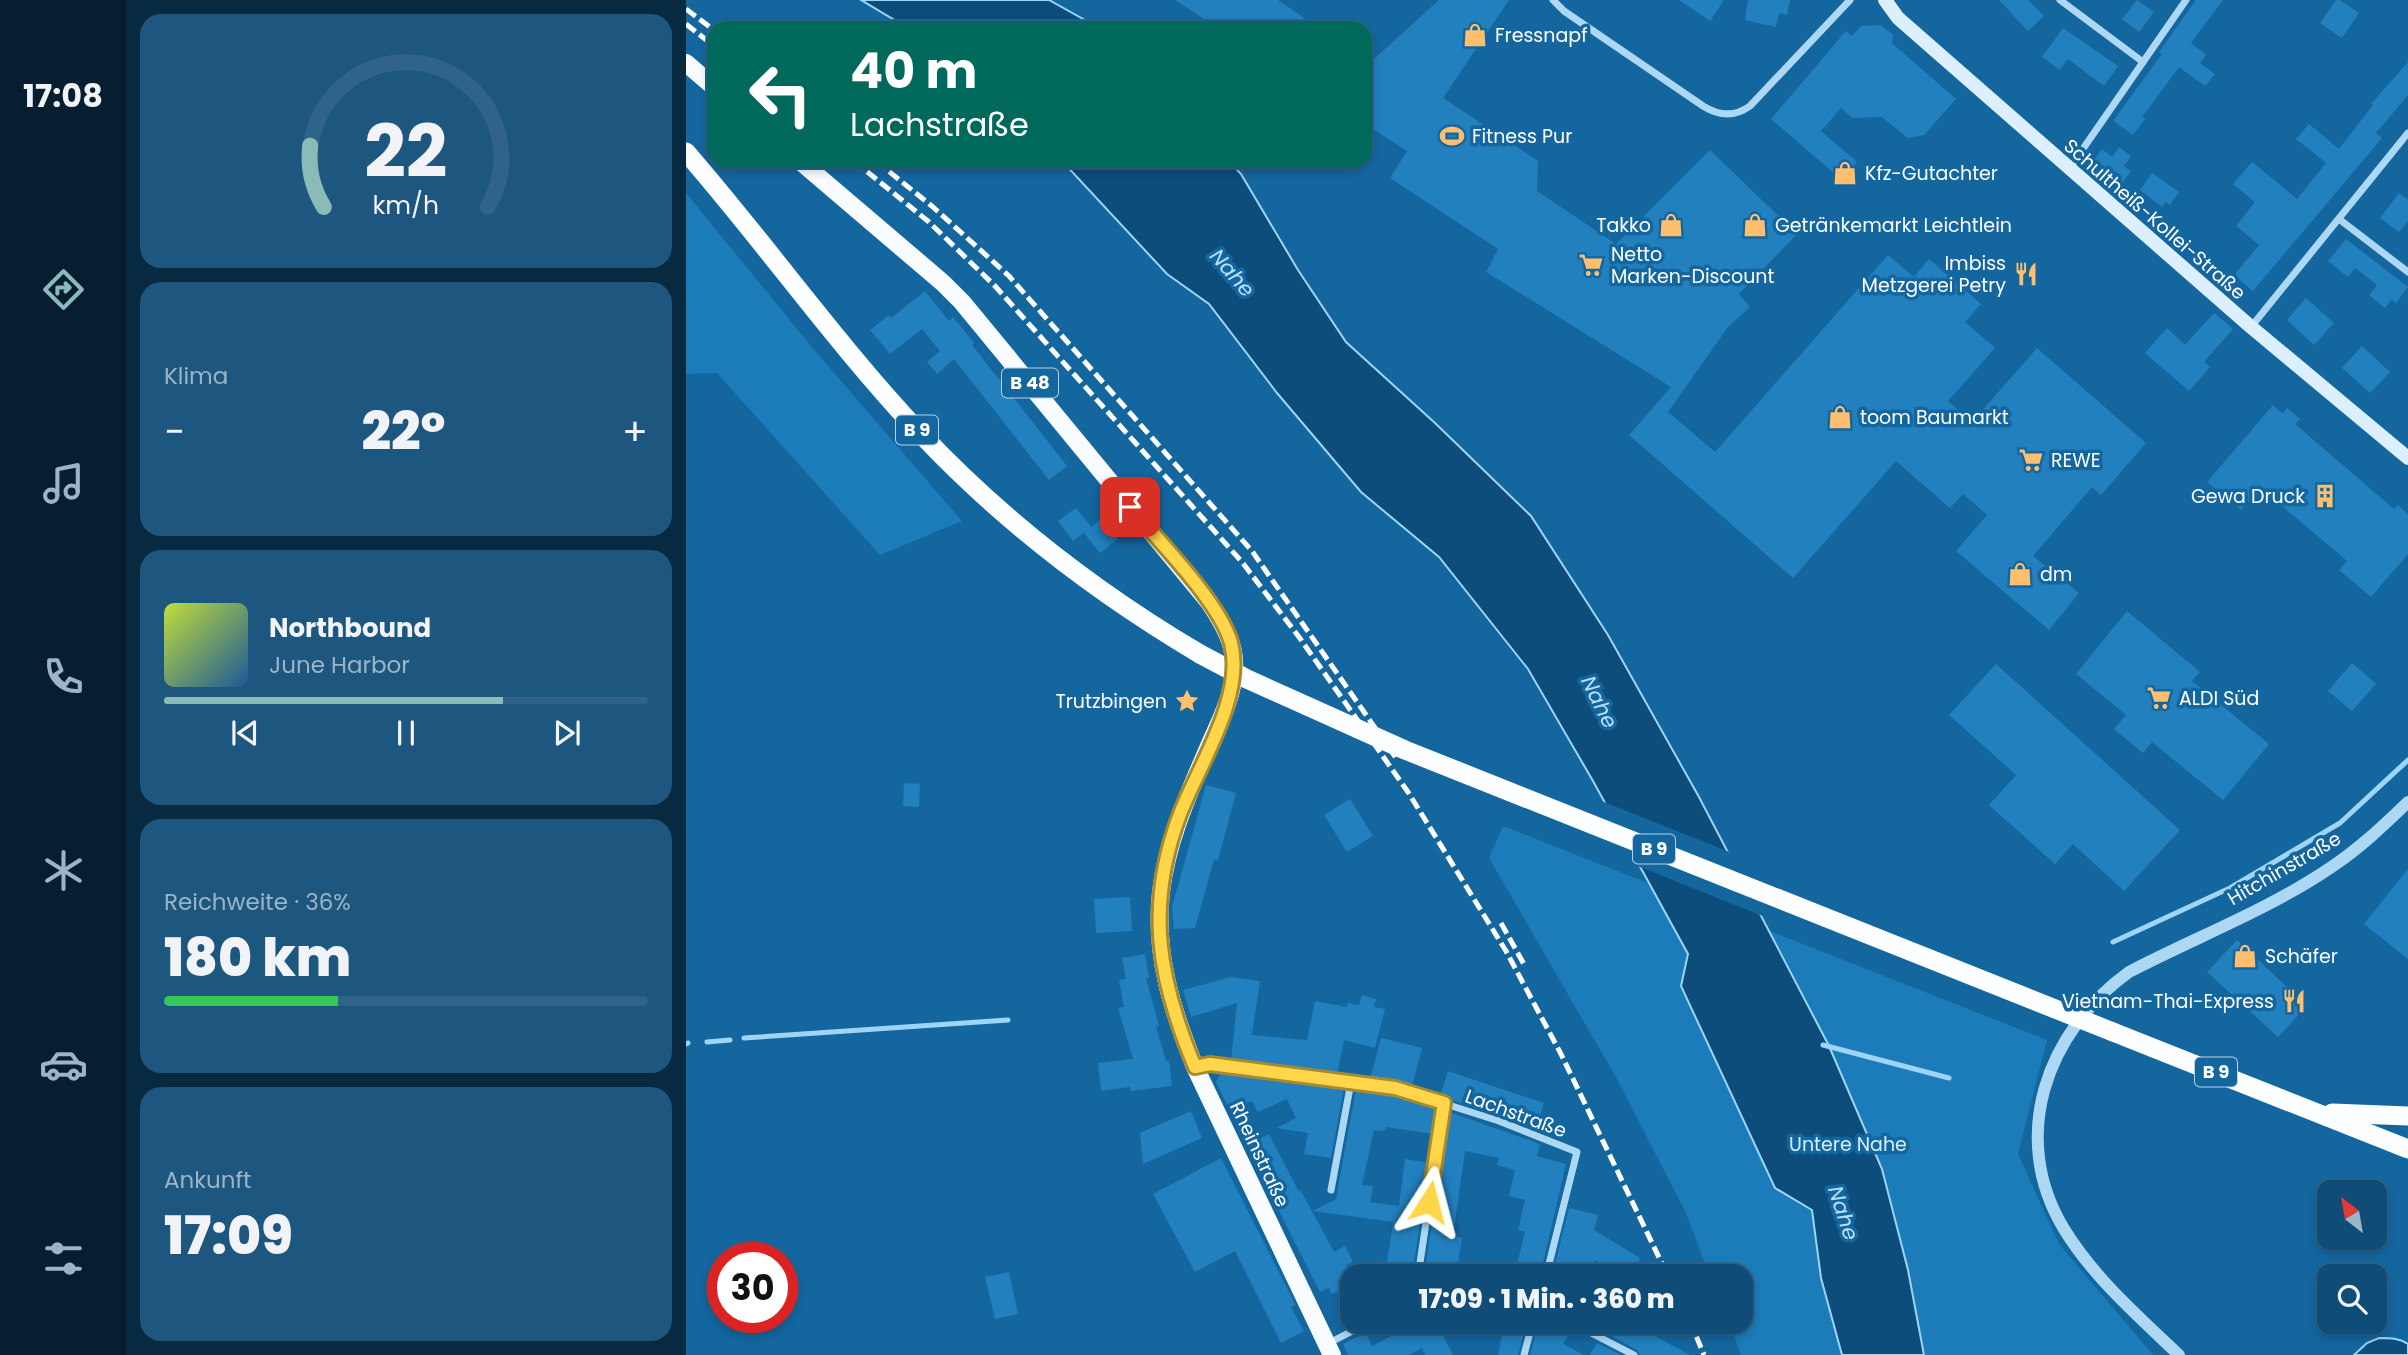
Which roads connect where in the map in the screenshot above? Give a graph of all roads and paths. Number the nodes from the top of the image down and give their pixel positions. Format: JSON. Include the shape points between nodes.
{"nodes":[{"id":1,"x":1553,"y":0,"type":"edge"},
{"id":2,"x":1850,"y":0,"type":"edge"},
{"id":3,"x":1885,"y":0,"type":"edge"},
{"id":4,"x":2060,"y":0,"type":"edge"},
{"id":5,"x":2186,"y":0,"type":"edge"},
{"id":6,"x":2143,"y":62,"type":"junction"},
{"id":7,"x":686,"y":64,"type":"edge"},
{"id":8,"x":707,"y":81,"type":"edge"},
{"id":9,"x":2408,"y":133,"type":"edge"},
{"id":10,"x":686,"y":152,"type":"edge"},
{"id":11,"x":808,"y":168,"type":"edge"},
{"id":12,"x":2069,"y":169,"type":"junction"},
{"id":13,"x":2339,"y":219,"type":"junction"},
{"id":14,"x":2408,"y":272,"type":"edge"},
{"id":15,"x":2251,"y":327,"type":"junction"},
{"id":16,"x":2408,"y":458,"type":"edge"},
{"id":17,"x":2408,"y":802,"type":"edge"},
{"id":18,"x":1195,"y":1067,"type":"junction"},
{"id":19,"x":1351,"y":1082,"type":"junction"},
{"id":20,"x":1444,"y":1103,"type":"junction"},
{"id":21,"x":2318,"y":1113,"type":"junction"},
{"id":22,"x":2408,"y":1116,"type":"edge"},
{"id":23,"x":2408,"y":1149,"type":"edge"},
{"id":24,"x":1331,"y":1191,"type":"dead end"},
{"id":25,"x":1420,"y":1264,"type":"edge"},
{"id":26,"x":1549,"y":1264,"type":"edge"},
{"id":27,"x":1353,"y":1334,"type":"edge"},
{"id":28,"x":1530,"y":1334,"type":"edge"},
{"id":29,"x":1593,"y":1334,"type":"edge"},
{"id":30,"x":1330,"y":1350,"type":"edge"},
{"id":31,"x":1524,"y":1355,"type":"edge"},
{"id":32,"x":1634,"y":1355,"type":"edge"},
{"id":33,"x":2179,"y":1355,"type":"edge"}],
"edges":[{"from":1,"to":2,"type":"street","via":[[1703,106],[1728,115],[1751,106]]},
{"from":3,"to":12,"type":"main road","name":"Schultheiß-Kollei-Straße","via":[[1898,18]]},
{"from":4,"to":6,"type":"street"},
{"from":5,"to":6,"type":"street"},
{"from":6,"to":12,"type":"street"},
{"from":7,"to":8,"type":"main road"},
{"from":9,"to":13,"type":"street"},
{"from":10,"to":21,"type":"highway","number":"B 9","bridge":true,"via":[[880,388],[960,474],[1066,565],[1123,607],[1200,653],[1405,750]]},
{"from":11,"to":18,"type":"main road","name":"Rheinstraße","number":"B 48","via":[[943,284],[1022,373],[1225,626],[1235,669],[1229,699],[1180,814],[1161,892],[1164,972]]},
{"from":12,"to":15,"type":"main road","name":"Schultheiß-Kollei-Straße"},
{"from":13,"to":14,"type":"street"},
{"from":13,"to":15,"type":"street"},
{"from":15,"to":16,"type":"main road","name":"Schultheiß-Kollei-Straße"},
{"from":17,"to":33,"type":"street","name":"Hitchinstraße","via":[[2329,869],[2114,983],[2075,1023],[2046,1079],[2039,1141],[2044,1180],[2064,1229],[2113,1292]]},
{"from":18,"to":19,"type":"street","name":"Lachstraße","via":[[1210,1064]]},
{"from":18,"to":30,"type":"main road","name":"Rheinstraße","number":"B 48"},
{"from":19,"to":20,"type":"street","name":"Lachstraße","via":[[1395,1088]]},
{"from":19,"to":24,"type":"street"},
{"from":20,"to":25,"type":"street"},
{"from":20,"to":26,"type":"street","name":"Lachstraße","via":[[1577,1152]]},
{"from":21,"to":22,"type":"highway"},
{"from":21,"to":23,"type":"highway","number":"B 9"},
{"from":27,"to":30,"type":"street"},
{"from":28,"to":31,"type":"street"},
{"from":29,"to":32,"type":"street"}]}
